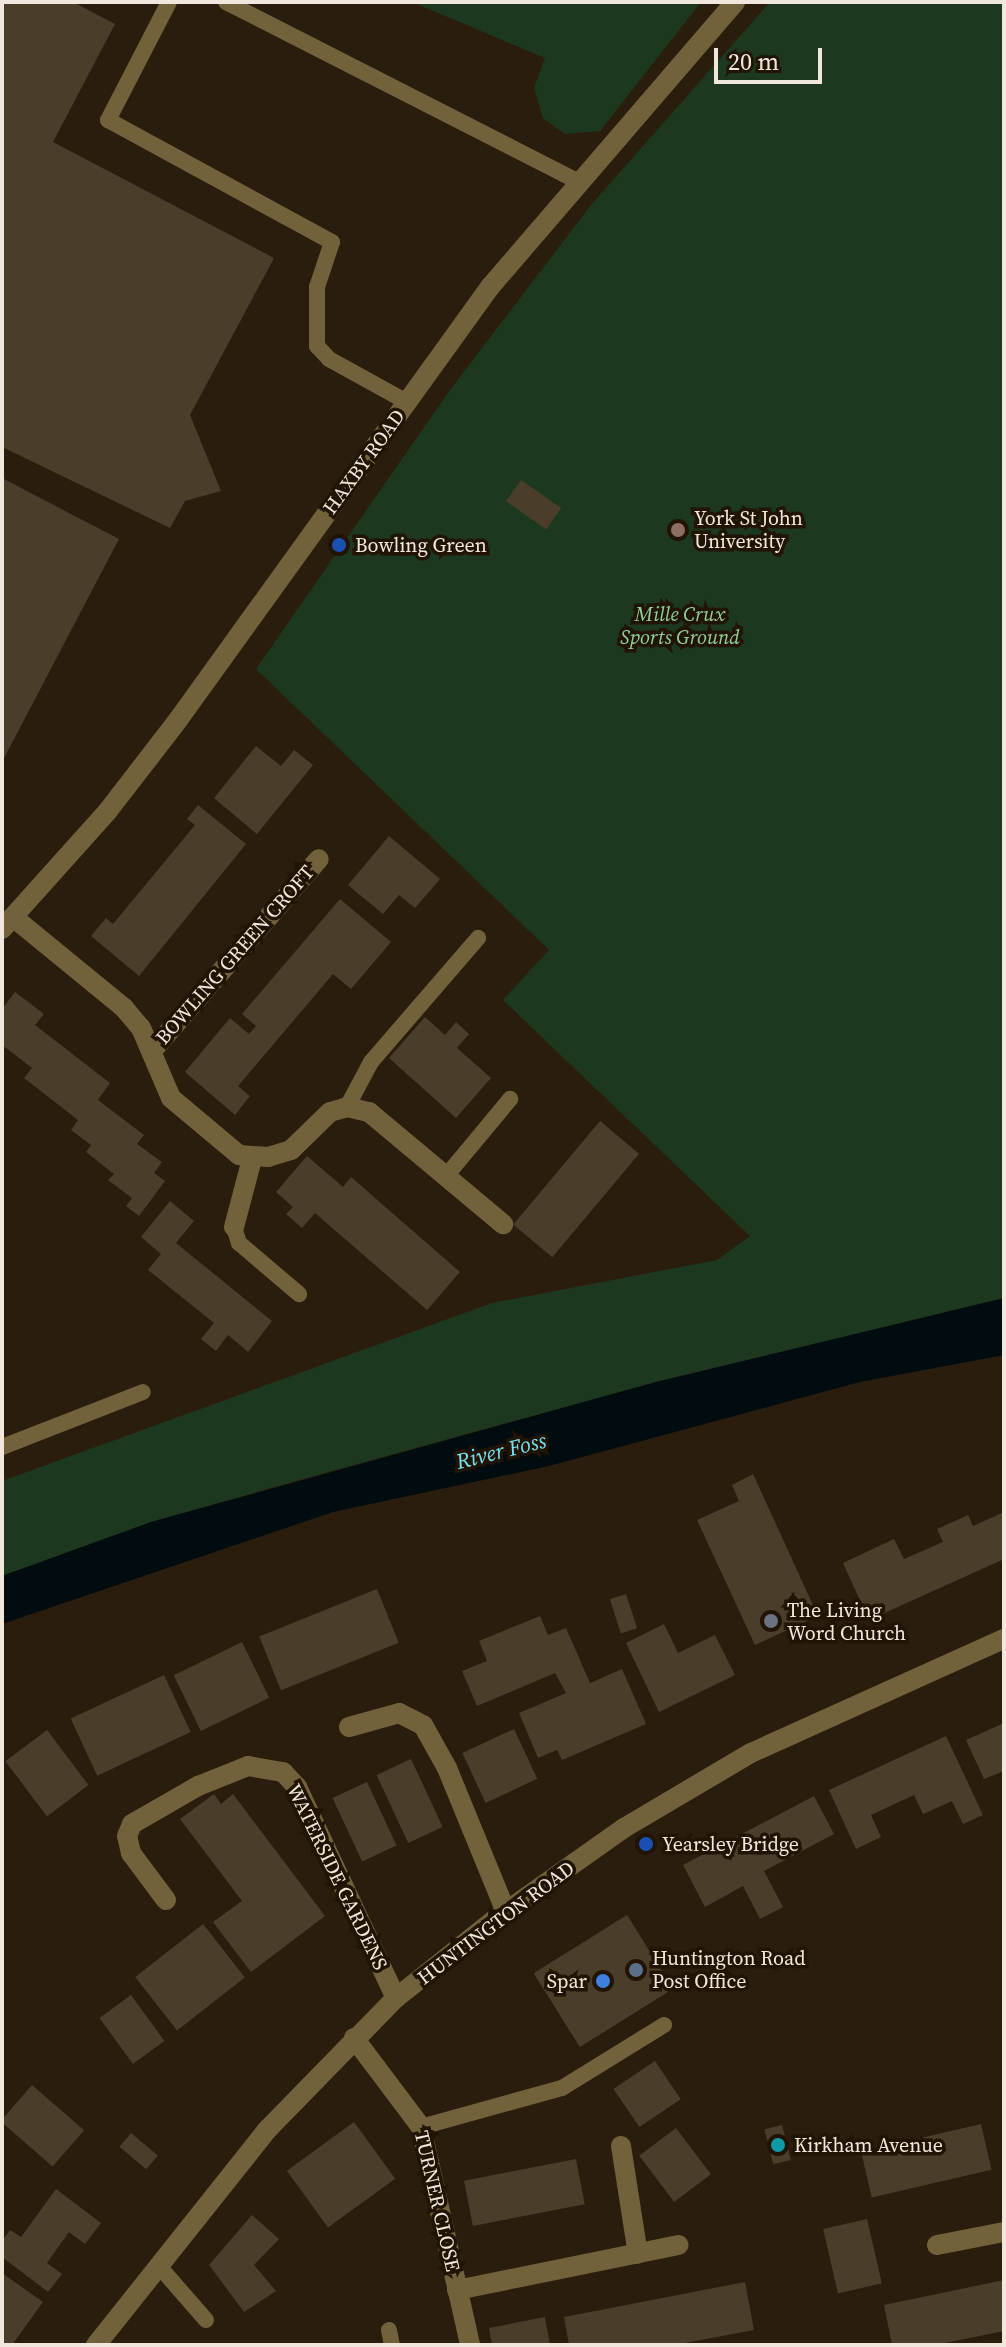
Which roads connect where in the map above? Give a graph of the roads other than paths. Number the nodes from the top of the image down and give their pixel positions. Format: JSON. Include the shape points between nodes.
{"nodes":[{"id":1,"x":169,"y":2,"type":"edge"},
{"id":2,"x":226,"y":2,"type":"edge"},
{"id":3,"x":735,"y":2,"type":"edge"},
{"id":4,"x":579,"y":182,"type":"junction"},
{"id":5,"x":407,"y":402,"type":"junction"},
{"id":6,"x":319,"y":859,"type":"dead end"},
{"id":7,"x":8,"y":923,"type":"edge"},
{"id":8,"x":478,"y":938,"type":"dead end"},
{"id":9,"x":152,"y":1051,"type":"junction"},
{"id":10,"x":510,"y":1099,"type":"dead end"},
{"id":11,"x":347,"y":1107,"type":"junction"},
{"id":12,"x":252,"y":1159,"type":"junction"},
{"id":13,"x":447,"y":1175,"type":"junction"},
{"id":14,"x":503,"y":1224,"type":"dead end"},
{"id":15,"x":234,"y":1227,"type":"joint"},
{"id":16,"x":299,"y":1294,"type":"dead end"},
{"id":17,"x":143,"y":1392,"type":"dead end"},
{"id":18,"x":2,"y":1447,"type":"edge"},
{"id":19,"x":1004,"y":1639,"type":"edge"},
{"id":20,"x":349,"y":1727,"type":"dead end"},
{"id":21,"x":166,"y":1900,"type":"dead end"},
{"id":22,"x":506,"y":1912,"type":"junction"},
{"id":23,"x":396,"y":1998,"type":"junction"},
{"id":24,"x":664,"y":2025,"type":"dead end"},
{"id":25,"x":354,"y":2038,"type":"junction"},
{"id":26,"x":421,"y":2127,"type":"junction"},
{"id":27,"x":621,"y":2146,"type":"dead end"},
{"id":28,"x":1004,"y":2232,"type":"edge"},
{"id":29,"x":678,"y":2245,"type":"dead end"},
{"id":30,"x":937,"y":2245,"type":"dead end"},
{"id":31,"x":638,"y":2254,"type":"junction"},
{"id":32,"x":158,"y":2265,"type":"junction"},
{"id":33,"x":457,"y":2290,"type":"junction"},
{"id":34,"x":206,"y":2320,"type":"dead end"},
{"id":35,"x":96,"y":2345,"type":"edge"},
{"id":36,"x":470,"y":2345,"type":"edge"}],
"edges":[{"from":1,"to":5,"type":"lane","via":[[108,120],[332,242],[317,287],[317,346],[329,359]]},
{"from":2,"to":4,"type":"lane"},
{"from":3,"to":4,"type":"street","name":"HAXBY ROAD"},
{"from":4,"to":5,"type":"street","name":"HAXBY ROAD","via":[[490,287]]},
{"from":5,"to":7,"type":"street","name":"HAXBY ROAD","via":[[178,720],[107,812]]},
{"from":6,"to":9,"type":"street","name":"BOWLING GREEN CROFT"},
{"from":7,"to":9,"type":"street","via":[[124,1008]]},
{"from":8,"to":11,"type":"lane","via":[[371,1062]]},
{"from":9,"to":12,"type":"street","via":[[171,1098],[223,1144]]},
{"from":10,"to":13,"type":"lane"},
{"from":11,"to":12,"type":"street","via":[[330,1112],[291,1150]]},
{"from":11,"to":13,"type":"street","via":[[369,1112]]},
{"from":12,"to":15,"type":"street"},
{"from":13,"to":14,"type":"street"},
{"from":15,"to":16,"type":"lane","via":[[239,1243]]},
{"from":17,"to":18,"type":"lane"},
{"from":19,"to":22,"type":"street","name":"HUNTINGTON ROAD","via":[[751,1753],[624,1828]]},
{"from":20,"to":22,"type":"street","via":[[399,1713],[423,1725],[447,1768]]},
{"from":21,"to":23,"type":"street","name":"WATERSIDE GARDENS","via":[[131,1853],[127,1836],[132,1824],[198,1786],[248,1766],[283,1772],[297,1787]]},
{"from":22,"to":23,"type":"street","name":"HUNTINGTON ROAD"},
{"from":23,"to":25,"type":"street","name":"HUNTINGTON ROAD"},
{"from":24,"to":26,"type":"lane","via":[[562,2088]]},
{"from":25,"to":26,"type":"street","name":"TURNER CLOSE"},
{"from":25,"to":32,"type":"street","name":"HUNTINGTON ROAD","via":[[266,2131]]},
{"from":26,"to":33,"type":"street","name":"TURNER CLOSE"},
{"from":27,"to":31,"type":"street"},
{"from":28,"to":30,"type":"street"},
{"from":29,"to":31,"type":"street","name":"TURNER CLOSE"},
{"from":31,"to":33,"type":"street","name":"TURNER CLOSE"},
{"from":32,"to":34,"type":"lane"},
{"from":32,"to":35,"type":"street","name":"HUNTINGTON ROAD"},
{"from":33,"to":36,"type":"street","name":"TURNER CLOSE"}]}
